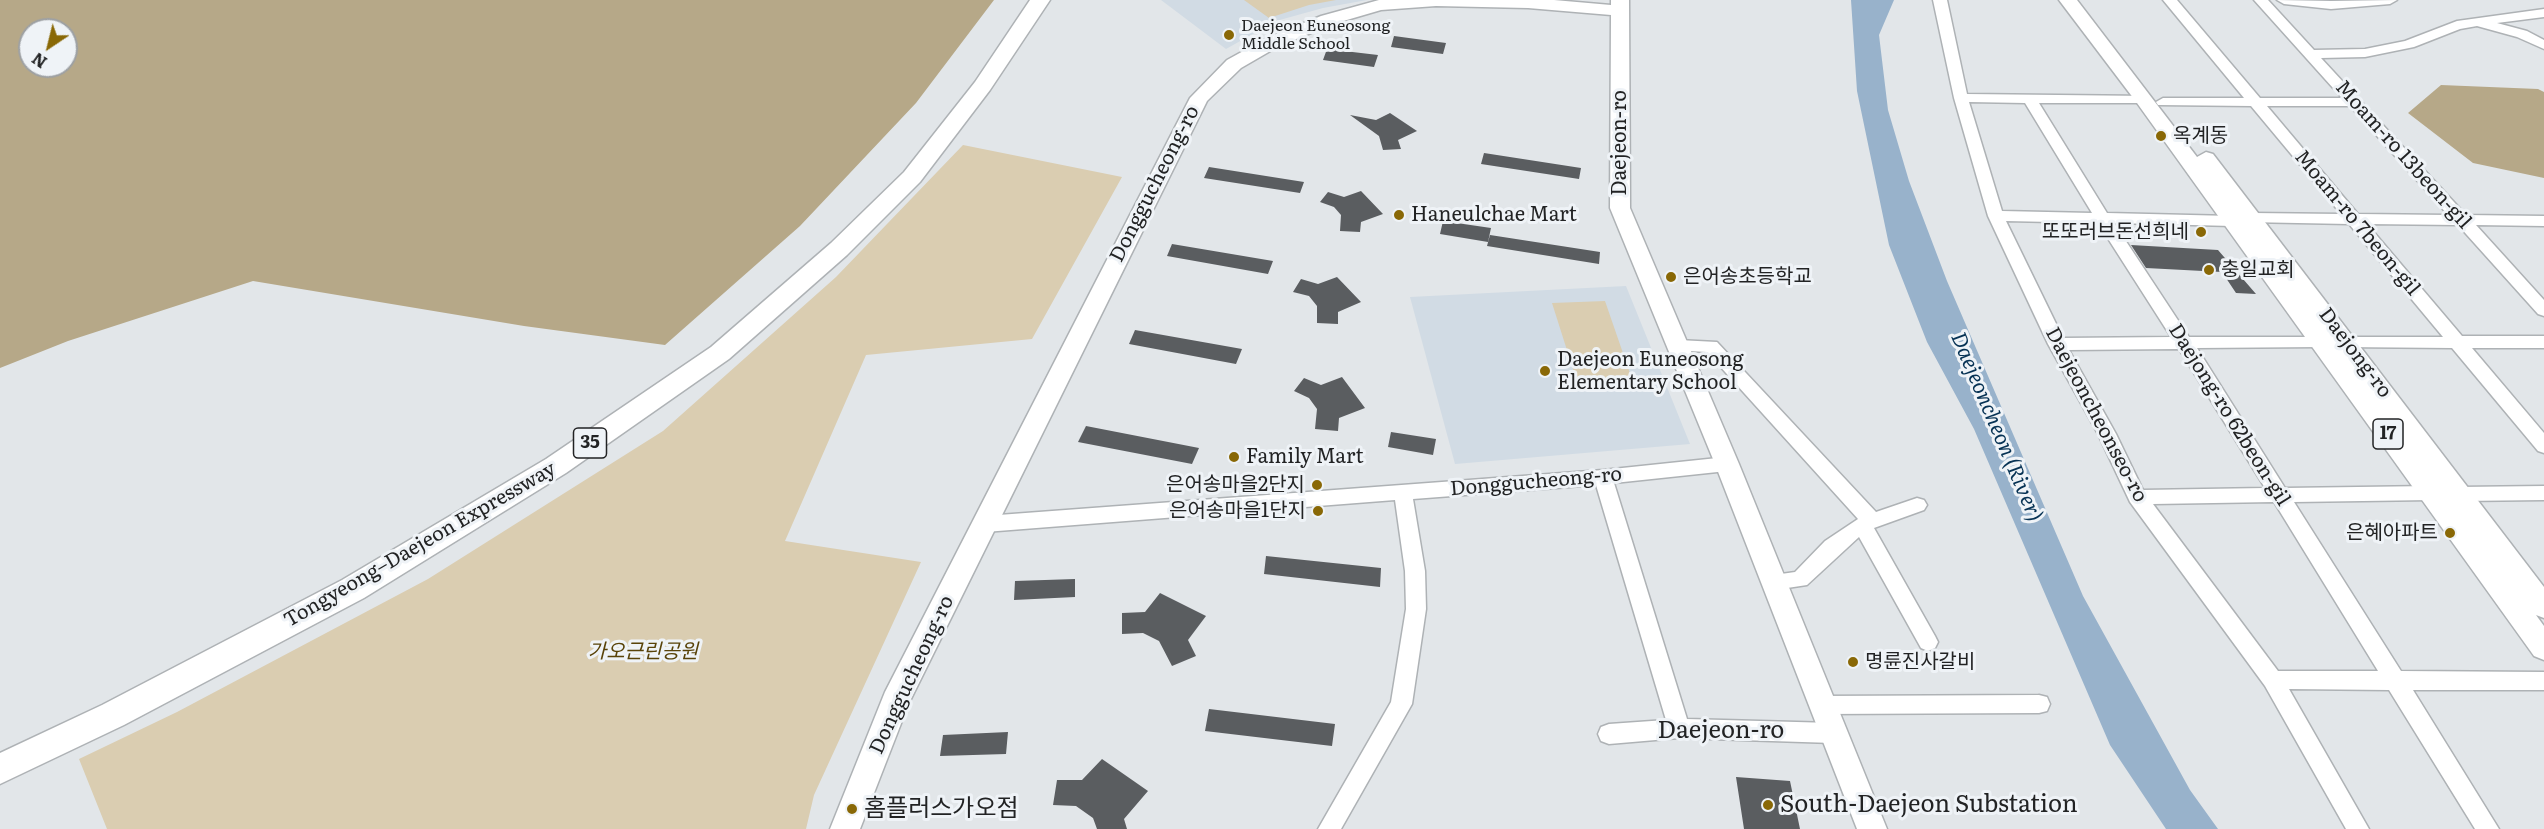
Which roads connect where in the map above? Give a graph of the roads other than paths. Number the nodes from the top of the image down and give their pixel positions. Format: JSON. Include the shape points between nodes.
{"nodes":[{"id":1,"x":1025,"y":0,"type":"edge"},
{"id":2,"x":1040,"y":0,"type":"edge"},
{"id":3,"x":1940,"y":0,"type":"edge"},
{"id":4,"x":2068,"y":0,"type":"edge"},
{"id":5,"x":2088,"y":0,"type":"edge"},
{"id":6,"x":2170,"y":0,"type":"edge"},
{"id":7,"x":2261,"y":0,"type":"edge"},
{"id":8,"x":2284,"y":0,"type":"edge"},
{"id":9,"x":2390,"y":0,"type":"edge"},
{"id":10,"x":1528,"y":1,"type":"edge"},
{"id":11,"x":1379,"y":3,"type":"edge"},
{"id":12,"x":1620,"y":6,"type":"edge"},
{"id":13,"x":2544,"y":13,"type":"edge"},
{"id":14,"x":2477,"y":22,"type":"junction"},
{"id":15,"x":2544,"y":45,"type":"edge"},
{"id":16,"x":2310,"y":54,"type":"junction"},
{"id":17,"x":1961,"y":98,"type":"junction"},
{"id":18,"x":2030,"y":99,"type":"junction"},
{"id":19,"x":2154,"y":100,"type":"junction"},
{"id":20,"x":2255,"y":101,"type":"junction"},
{"id":21,"x":2355,"y":102,"type":"junction"},
{"id":22,"x":1996,"y":216,"type":"junction"},
{"id":23,"x":2103,"y":219,"type":"junction"},
{"id":24,"x":2242,"y":219,"type":"junction"},
{"id":25,"x":2354,"y":219,"type":"junction"},
{"id":26,"x":2462,"y":220,"type":"junction"},
{"id":27,"x":2544,"y":221,"type":"edge"},
{"id":28,"x":2544,"y":310,"type":"edge"},
{"id":29,"x":2320,"y":341,"type":"junction"},
{"id":30,"x":2457,"y":342,"type":"junction"},
{"id":31,"x":2544,"y":342,"type":"edge"},
{"id":32,"x":2347,"y":343,"type":"junction"},
{"id":33,"x":2057,"y":344,"type":"junction"},
{"id":34,"x":2185,"y":344,"type":"junction"},
{"id":35,"x":1678,"y":346,"type":"junction"},
{"id":36,"x":2544,"y":446,"type":"edge"},
{"id":37,"x":1727,"y":464,"type":"junction"},
{"id":38,"x":1603,"y":477,"type":"junction"},
{"id":39,"x":2431,"y":492,"type":"junction"},
{"id":40,"x":1403,"y":493,"type":"junction"},
{"id":41,"x":2544,"y":493,"type":"edge"},
{"id":42,"x":2278,"y":494,"type":"junction"},
{"id":43,"x":2460,"y":494,"type":"junction"},
{"id":44,"x":2138,"y":497,"type":"junction"},
{"id":45,"x":1917,"y":505,"type":"dead end"},
{"id":46,"x":985,"y":524,"type":"junction"},
{"id":47,"x":1865,"y":524,"type":"junction"},
{"id":48,"x":1774,"y":582,"type":"junction"},
{"id":49,"x":2544,"y":606,"type":"edge"},
{"id":50,"x":1928,"y":642,"type":"dead end"},
{"id":51,"x":2544,"y":648,"type":"edge"},
{"id":52,"x":2272,"y":680,"type":"junction"},
{"id":53,"x":2544,"y":681,"type":"edge"},
{"id":54,"x":2396,"y":682,"type":"junction"},
{"id":55,"x":2039,"y":704,"type":"dead end"},
{"id":56,"x":1821,"y":705,"type":"junction"},
{"id":57,"x":1679,"y":728,"type":"junction"},
{"id":58,"x":1833,"y":733,"type":"junction"},
{"id":59,"x":1609,"y":734,"type":"dead end"},
{"id":60,"x":32,"y":747,"type":"junction"},
{"id":61,"x":0,"y":752,"type":"edge"},
{"id":62,"x":0,"y":769,"type":"edge"},
{"id":63,"x":845,"y":829,"type":"edge"},
{"id":64,"x":1329,"y":829,"type":"edge"},
{"id":65,"x":1872,"y":829,"type":"edge"},
{"id":66,"x":2358,"y":829,"type":"edge"},
{"id":67,"x":2488,"y":829,"type":"edge"}],
"edges":[{"from":1,"to":60,"type":"highway","name":"Tongyeong–Daejeon Expressway","number":"35","via":[[969,83],[896,173],[823,245],[703,348],[539,460],[335,582]]},
{"from":2,"to":60,"type":"highway","name":"Tongyeong–Daejeon Expressway","number":"35","via":[[983,86],[912,177],[839,249],[720,353],[556,466],[352,589]]},
{"from":3,"to":17,"type":"street","name":"Daejeoncheonseo-ro"},
{"from":4,"to":19,"type":"main road","name":"Daejong-ro","number":"17"},
{"from":5,"to":19,"type":"main road","name":"Daejong-ro","number":"17"},
{"from":6,"to":20,"type":"street","name":"Moam-ro 7beon-gil"},
{"from":7,"to":16,"type":"street","name":"Moam-ro 13beon-gil"},
{"from":8,"to":9,"type":"street","via":[[2331,5]]},
{"from":10,"to":11,"type":"main road","name":"Donggucheong-ro"},
{"from":10,"to":12,"type":"main road","name":"Donggucheong-ro"},
{"from":11,"to":46,"type":"main road","name":"Donggucheong-ro","via":[[1273,42],[1234,64],[1198,98]]},
{"from":12,"to":35,"type":"main road","name":"Daejeon-ro","via":[[1620,208]]},
{"from":13,"to":14,"type":"street"},
{"from":14,"to":15,"type":"street","via":[[2522,34]]},
{"from":14,"to":16,"type":"street","via":[[2365,54]]},
{"from":16,"to":21,"type":"street","name":"Moam-ro 13beon-gil"},
{"from":17,"to":18,"type":"street"},
{"from":17,"to":22,"type":"street","name":"Daejeoncheonseo-ro"},
{"from":18,"to":19,"type":"street"},
{"from":18,"to":23,"type":"street","name":"Daejong-ro 62beon-gil"},
{"from":19,"to":20,"type":"street"},
{"from":19,"to":24,"type":"main road","name":"Daejong-ro","number":"17"},
{"from":20,"to":21,"type":"street"},
{"from":20,"to":25,"type":"street","name":"Moam-ro 7beon-gil"},
{"from":21,"to":26,"type":"street","name":"Moam-ro 13beon-gil"},
{"from":22,"to":23,"type":"street"},
{"from":22,"to":33,"type":"street","name":"Daejeoncheonseo-ro"},
{"from":23,"to":24,"type":"street"},
{"from":23,"to":34,"type":"street","name":"Daejong-ro 62beon-gil"},
{"from":24,"to":25,"type":"street"},
{"from":24,"to":29,"type":"main road","name":"Daejong-ro","number":"17"},
{"from":24,"to":32,"type":"main road","name":"Daejong-ro","number":"17"},
{"from":25,"to":26,"type":"street"},
{"from":25,"to":30,"type":"street","name":"Moam-ro 7beon-gil"},
{"from":26,"to":27,"type":"street"},
{"from":26,"to":28,"type":"street","name":"Moam-ro 13beon-gil"},
{"from":29,"to":34,"type":"street","name":"Daejong-ro"},
{"from":29,"to":39,"type":"main road","name":"Daejong-ro","number":"17"},
{"from":30,"to":31,"type":"street"},
{"from":30,"to":32,"type":"street"},
{"from":30,"to":36,"type":"street","name":"Moam-ro 7beon-gil"},
{"from":32,"to":43,"type":"main road","name":"Daejong-ro","number":"17"},
{"from":33,"to":34,"type":"street","name":"Daejong-ro"},
{"from":33,"to":44,"type":"street","name":"Daejeoncheonseo-ro"},
{"from":34,"to":42,"type":"street","name":"Daejong-ro 62beon-gil"},
{"from":35,"to":37,"type":"main road","name":"Daejeon-ro"},
{"from":35,"to":47,"type":"street","via":[[1711,346]]},
{"from":37,"to":38,"type":"street","name":"Donggucheong-ro"},
{"from":37,"to":48,"type":"main road","name":"Daejeon-ro"},
{"from":38,"to":40,"type":"street","name":"Donggucheong-ro"},
{"from":38,"to":57,"type":"street"},
{"from":39,"to":42,"type":"street"},
{"from":39,"to":51,"type":"main road","name":"Daejong-ro","number":"17"},
{"from":40,"to":46,"type":"street","name":"Donggucheong-ro"},
{"from":40,"to":64,"type":"street","via":[[1415,571],[1416,609],[1401,704]]},
{"from":41,"to":43,"type":"street"},
{"from":42,"to":44,"type":"street"},
{"from":42,"to":54,"type":"street","name":"Daejong-ro 62beon-gil"},
{"from":43,"to":49,"type":"main road","name":"Daejong-ro","number":"17"},
{"from":44,"to":52,"type":"street","name":"Daejeoncheonseo-ro"},
{"from":45,"to":47,"type":"street"},
{"from":46,"to":63,"type":"main road","name":"Donggucheong-ro","via":[[895,701]]},
{"from":47,"to":48,"type":"street","via":[[1832,547],[1800,579]]},
{"from":47,"to":50,"type":"street"},
{"from":48,"to":56,"type":"main road","name":"Daejeon-ro"},
{"from":52,"to":54,"type":"street"},
{"from":52,"to":66,"type":"street","name":"Daejeoncheonseo-ro"},
{"from":53,"to":54,"type":"street"},
{"from":54,"to":67,"type":"street","name":"Daejong-ro 62beon-gil"},
{"from":55,"to":56,"type":"street"},
{"from":56,"to":58,"type":"main road","name":"Daejeon-ro"},
{"from":57,"to":58,"type":"street","name":"Daejeon-ro"},
{"from":57,"to":59,"type":"street","name":"Daejeon-ro"},
{"from":58,"to":65,"type":"main road","name":"Daejeon-ro"},
{"from":60,"to":61,"type":"highway","name":"Tongyeong–Daejeon Expressway","number":"35"},
{"from":60,"to":62,"type":"highway","name":"Tongyeong–Daejeon Expressway","number":"35"}]}
